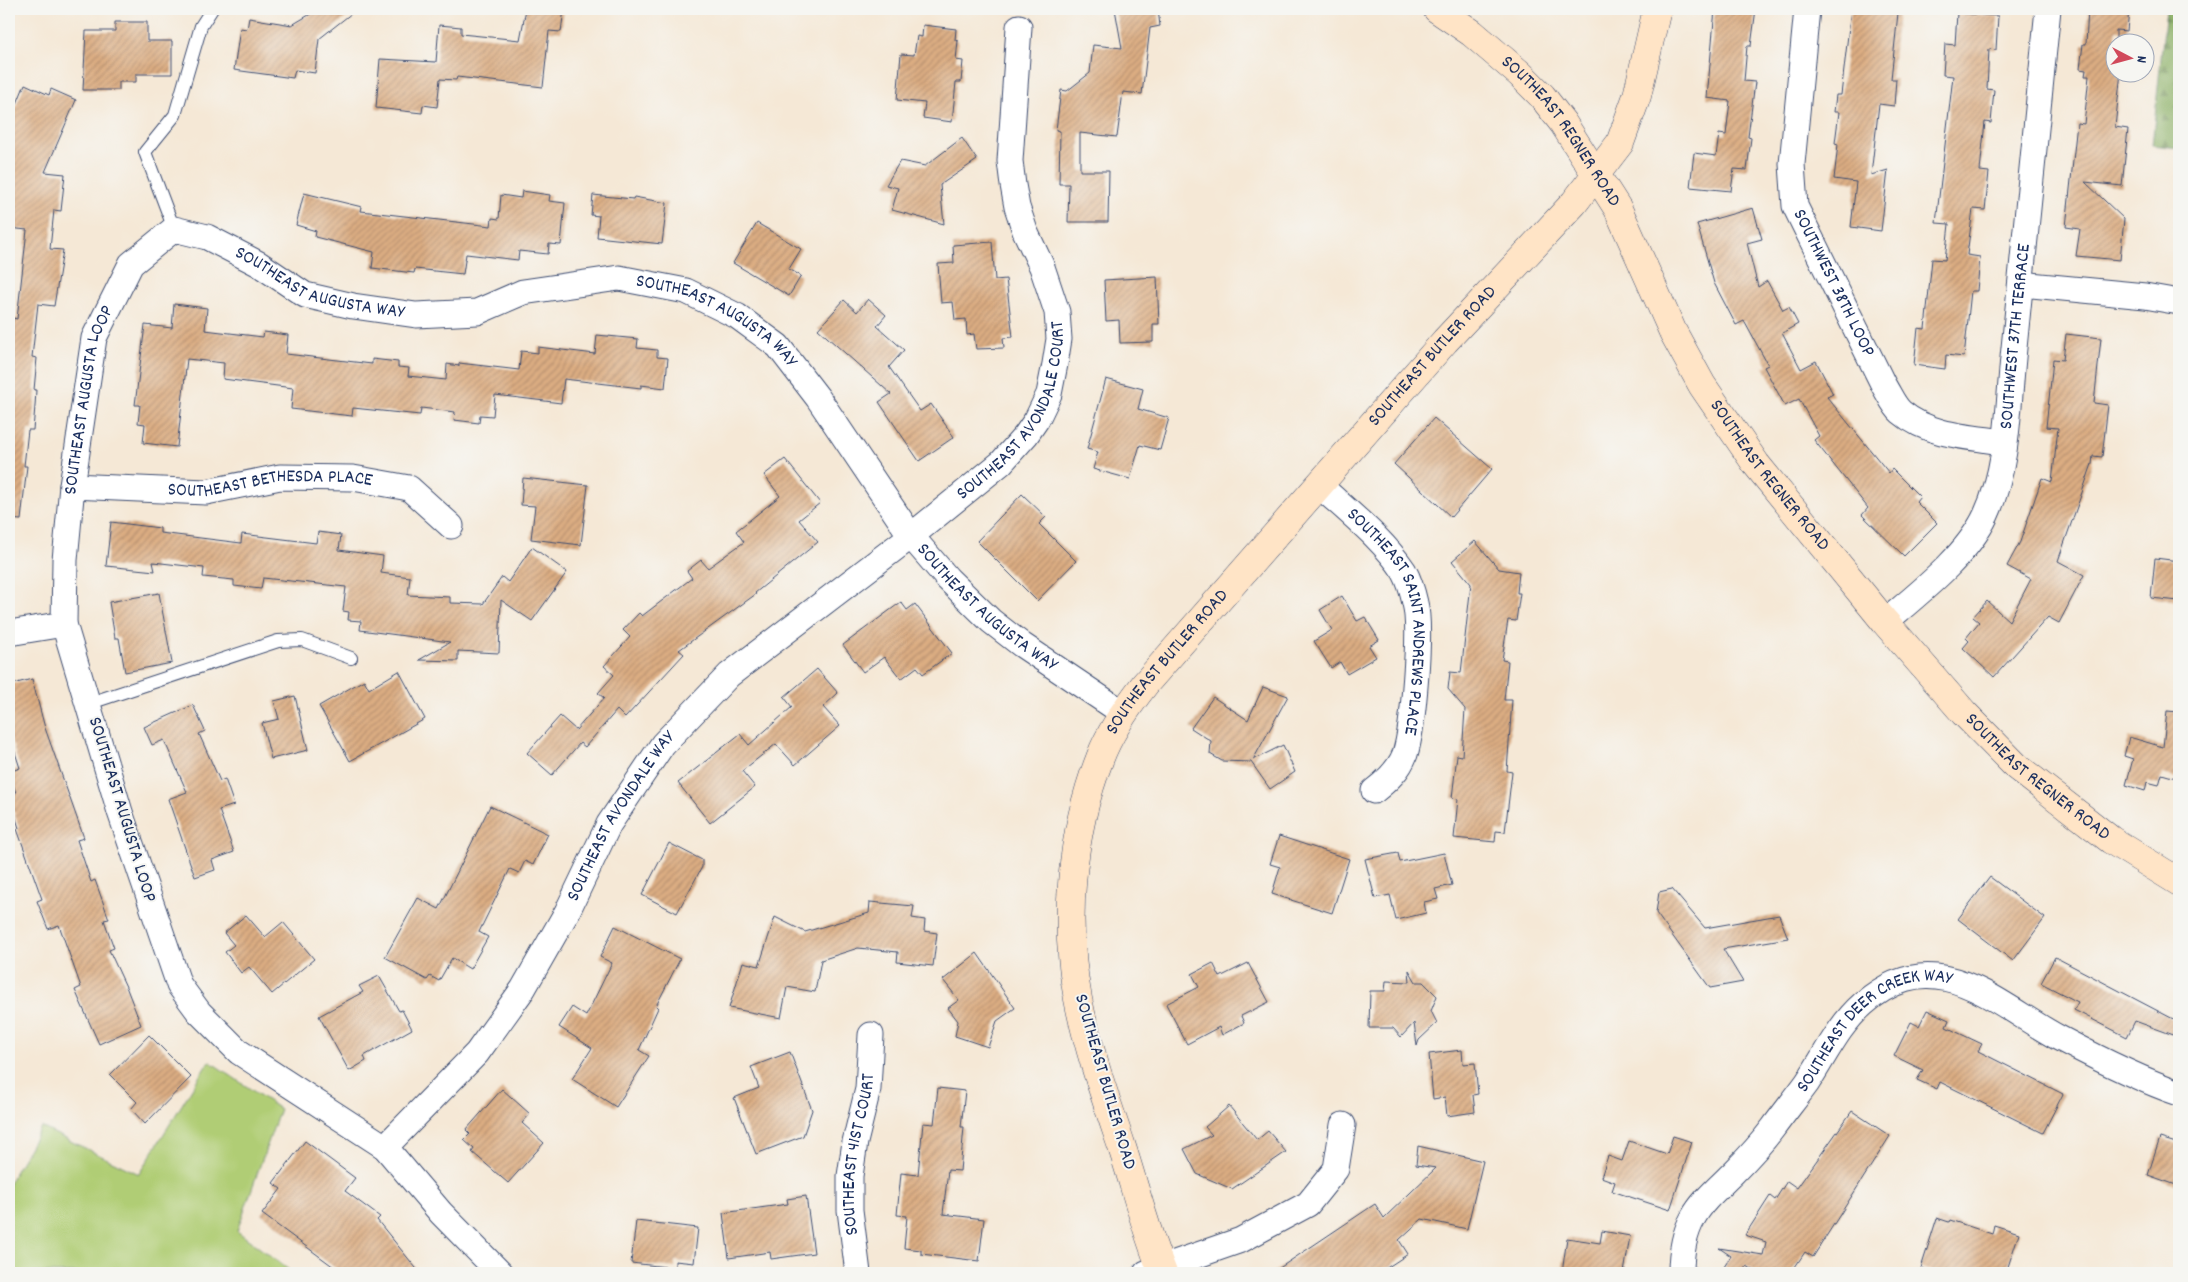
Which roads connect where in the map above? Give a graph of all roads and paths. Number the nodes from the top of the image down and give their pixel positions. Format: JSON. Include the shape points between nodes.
{"nodes":[{"id":1,"x":212,"y":9,"type":"edge"},
{"id":2,"x":1437,"y":9,"type":"edge"},
{"id":3,"x":1657,"y":9,"type":"edge"},
{"id":4,"x":1807,"y":9,"type":"edge"},
{"id":5,"x":2048,"y":9,"type":"edge"},
{"id":6,"x":1019,"y":27,"type":"dead end"},
{"id":7,"x":1596,"y":174,"type":"junction"},
{"id":8,"x":174,"y":229,"type":"junction"},
{"id":9,"x":2021,"y":284,"type":"junction"},
{"id":10,"x":2179,"y":302,"type":"edge"},
{"id":11,"x":2004,"y":442,"type":"junction"},
{"id":12,"x":1319,"y":485,"type":"junction"},
{"id":13,"x":72,"y":486,"type":"junction"},
{"id":14,"x":452,"y":526,"type":"dead end"},
{"id":15,"x":911,"y":536,"type":"junction"},
{"id":16,"x":1885,"y":622,"type":"junction"},
{"id":17,"x":64,"y":624,"type":"junction"},
{"id":18,"x":9,"y":633,"type":"edge"},
{"id":19,"x":351,"y":658,"type":"dead end"},
{"id":20,"x":87,"y":704,"type":"junction"},
{"id":21,"x":1123,"y":713,"type":"junction"},
{"id":22,"x":1374,"y":791,"type":"dead end"},
{"id":23,"x":2179,"y":882,"type":"edge"},
{"id":24,"x":871,"y":1036,"type":"dead end"},
{"id":25,"x":2179,"y":1093,"type":"edge"},
{"id":26,"x":1343,"y":1125,"type":"dead end"},
{"id":27,"x":385,"y":1147,"type":"junction"},
{"id":28,"x":1157,"y":1272,"type":"edge"},
{"id":29,"x":500,"y":1273,"type":"edge"},
{"id":30,"x":858,"y":1273,"type":"edge"},
{"id":31,"x":1681,"y":1273,"type":"edge"}],
"edges":[{"from":1,"to":8,"type":"lane","via":[[201,26],[175,116],[145,152]]},
{"from":2,"to":7,"type":"main road","name":"SOUTHEAST REGNER ROAD","via":[[1496,53],[1542,96]]},
{"from":3,"to":7,"type":"main road","name":"SOUTHEAST BUTLER ROAD","via":[[1637,96],[1620,142]]},
{"from":4,"to":11,"type":"street","name":"SOUTHWEST 38TH LOOP","via":[[1792,164],[1795,206],[1884,386],[1900,411],[1922,425],[1951,434]]},
{"from":5,"to":9,"type":"street","name":"SOUTHWEST 37TH TERRACE"},
{"from":6,"to":15,"type":"street","name":"SOUTHEAST AVONDALE COURT","via":[[1010,161],[1024,231],[1042,267],[1057,312],[1056,364],[1048,394],[1026,435],[1001,463]]},
{"from":7,"to":12,"type":"main road","name":"SOUTHEAST BUTLER ROAD","via":[[1574,203]]},
{"from":7,"to":16,"type":"main road","name":"SOUTHEAST REGNER ROAD","via":[[1618,209],[1702,385],[1756,464]]},
{"from":8,"to":13,"type":"street","name":"SOUTHEAST AUGUSTA LOOP","via":[[131,264],[94,338]]},
{"from":8,"to":15,"type":"street","name":"SOUTHEAST AUGUSTA WAY","via":[[207,237],[251,259],[304,294],[353,306],[416,315],[477,312],[523,292],[619,278],[686,290],[738,316],[778,346],[818,398]]},
{"from":9,"to":10,"type":"street"},
{"from":9,"to":11,"type":"street","name":"SOUTHWEST 37TH TERRACE"},
{"from":11,"to":16,"type":"street","name":"SOUTHWEST 37TH TERRACE","via":[[1999,481],[1985,517],[1961,551],[1936,578]]},
{"from":12,"to":21,"type":"main road","name":"SOUTHEAST BUTLER ROAD"},
{"from":12,"to":22,"type":"street","name":"SOUTHEAST SAINT ANDREWS PLACE","via":[[1381,542],[1405,573],[1416,605],[1418,640],[1409,737],[1396,770]]},
{"from":13,"to":14,"type":"street","name":"SOUTHEAST BETHESDA PLACE","via":[[206,492],[280,476],[353,478],[409,488]]},
{"from":13,"to":17,"type":"street","name":"SOUTHEAST AUGUSTA LOOP","via":[[64,560]]},
{"from":15,"to":21,"type":"street","name":"SOUTHEAST AUGUSTA WAY","via":[[948,580],[991,621]]},
{"from":15,"to":27,"type":"street","name":"SOUTHEAST AVONDALE WAY","via":[[729,675],[663,744],[609,824],[567,912],[523,989],[477,1053]]},
{"from":16,"to":23,"type":"main road","name":"SOUTHEAST REGNER ROAD","via":[[1964,713],[2017,767],[2111,840]]},
{"from":17,"to":18,"type":"street"},
{"from":17,"to":20,"type":"street","name":"SOUTHEAST AUGUSTA LOOP"},
{"from":19,"to":20,"type":"lane","via":[[302,640],[278,641]]},
{"from":20,"to":27,"type":"street","name":"SOUTHEAST AUGUSTA LOOP","via":[[149,902],[179,985],[199,1012],[240,1052]]},
{"from":21,"to":28,"type":"main road","name":"SOUTHEAST BUTLER ROAD","via":[[1100,757],[1084,814],[1073,878],[1072,958],[1078,999],[1095,1066]]},
{"from":24,"to":30,"type":"street","name":"SOUTHEAST 41ST COURT","via":[[868,1089],[850,1176],[850,1210]]},
{"from":25,"to":31,"type":"street","name":"SOUTHEAST DEER CREEK WAY","via":[[2059,1038],[1964,982],[1924,976],[1902,980],[1864,1003],[1844,1023],[1806,1084],[1772,1130],[1707,1200],[1693,1219],[1685,1242]]},
{"from":26,"to":28,"type":"street","via":[[1336,1169],[1308,1204],[1242,1240]]},
{"from":27,"to":29,"type":"street","name":"SOUTHEAST AUGUSTA LOOP","via":[[441,1213]]}]}
